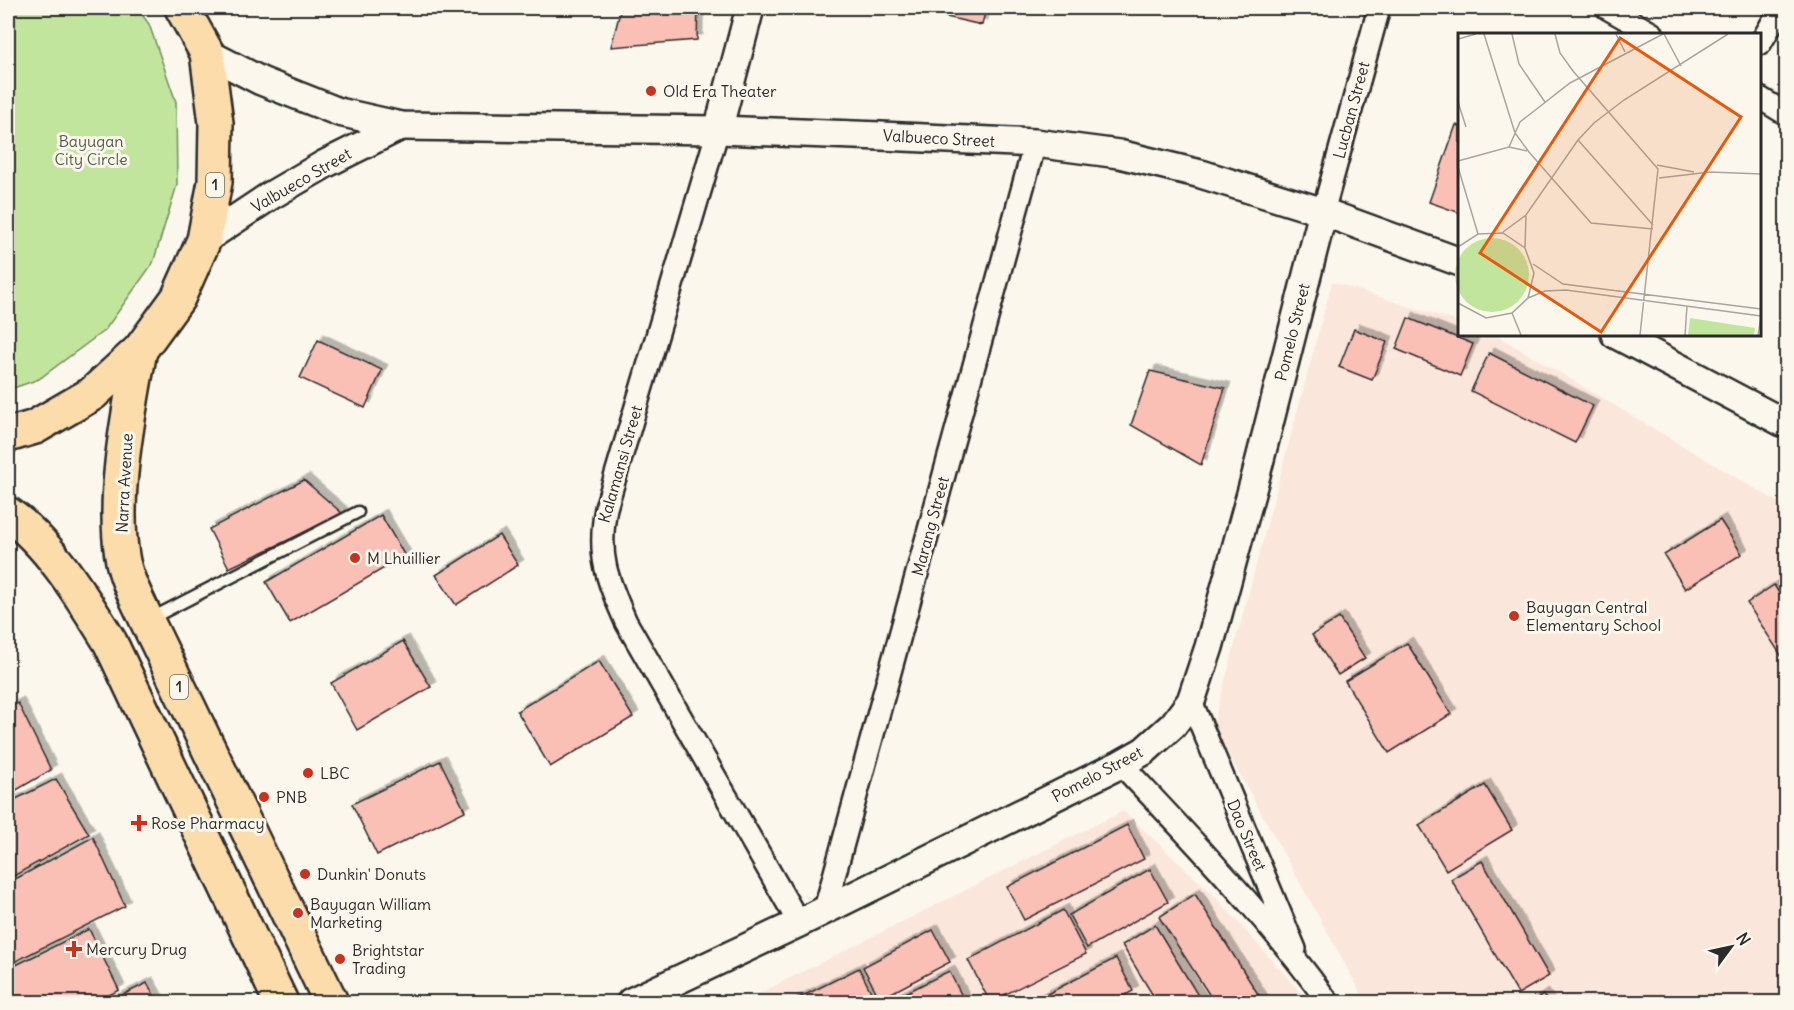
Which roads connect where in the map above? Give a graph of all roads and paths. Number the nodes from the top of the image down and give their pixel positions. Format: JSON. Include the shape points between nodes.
{"nodes":[{"id":1,"x":182,"y":8,"type":"edge"},
{"id":2,"x":750,"y":8,"type":"edge"},
{"id":3,"x":1379,"y":8,"type":"edge"},
{"id":4,"x":1607,"y":8,"type":"edge"},
{"id":5,"x":1781,"y":8,"type":"edge"},
{"id":6,"x":1651,"y":33,"type":"edge"},
{"id":7,"x":1761,"y":42,"type":"edge"},
{"id":8,"x":207,"y":53,"type":"junction"},
{"id":9,"x":1761,"y":99,"type":"edge"},
{"id":10,"x":1786,"y":114,"type":"edge"},
{"id":11,"x":401,"y":126,"type":"junction"},
{"id":12,"x":718,"y":130,"type":"junction"},
{"id":13,"x":1035,"y":142,"type":"junction"},
{"id":14,"x":1323,"y":212,"type":"junction"},
{"id":15,"x":204,"y":240,"type":"junction"},
{"id":16,"x":1458,"y":261,"type":"edge"},
{"id":17,"x":1619,"y":336,"type":"edge"},
{"id":18,"x":140,"y":350,"type":"junction"},
{"id":19,"x":1786,"y":424,"type":"edge"},
{"id":20,"x":8,"y":435,"type":"edge"},
{"id":21,"x":358,"y":512,"type":"dead end"},
{"id":22,"x":8,"y":514,"type":"edge"},
{"id":23,"x":147,"y":621,"type":"junction"},
{"id":24,"x":1191,"y":701,"type":"junction"},
{"id":25,"x":1121,"y":764,"type":"junction"},
{"id":26,"x":825,"y":909,"type":"junction"},
{"id":27,"x":799,"y":922,"type":"junction"},
{"id":28,"x":1304,"y":969,"type":"junction"},
{"id":29,"x":281,"y":1002,"type":"edge"},
{"id":30,"x":331,"y":1002,"type":"edge"},
{"id":31,"x":630,"y":1002,"type":"edge"},
{"id":32,"x":1328,"y":1002,"type":"edge"}],
"edges":[{"from":1,"to":8,"type":"highway","number":"1"},
{"from":2,"to":12,"type":"street","name":"Kalamansi Street"},
{"from":3,"to":14,"type":"street","name":"Lucban Street"},
{"from":4,"to":6,"type":"street"},
{"from":5,"to":7,"type":"street"},
{"from":8,"to":11,"type":"street","name":"Valbueco Street","via":[[261,81],[339,112]]},
{"from":8,"to":15,"type":"highway","number":"1","via":[[216,146],[215,182]]},
{"from":9,"to":10,"type":"street"},
{"from":11,"to":12,"type":"street","name":"Valbueco Street"},
{"from":11,"to":15,"type":"street","name":"Valbueco Street","via":[[316,170]]},
{"from":12,"to":13,"type":"street","name":"Valbueco Street"},
{"from":12,"to":27,"type":"street","name":"Kalamansi Street","via":[[601,533],[611,586],[626,622]]},
{"from":13,"to":14,"type":"street","name":"Valbueco Street","via":[[1119,154],[1201,174]]},
{"from":13,"to":26,"type":"street","name":"Marang Street"},
{"from":14,"to":16,"type":"street","name":"Valbueco Street"},
{"from":14,"to":24,"type":"street","name":"Pomelo Street","via":[[1256,475]]},
{"from":15,"to":18,"type":"highway","number":"1","via":[[178,298]]},
{"from":17,"to":19,"type":"street"},
{"from":18,"to":20,"type":"highway","number":"1","via":[[92,394],[35,427]]},
{"from":18,"to":23,"type":"highway","name":"Narra Avenue","number":"1","via":[[123,459],[119,526],[122,559]]},
{"from":21,"to":23,"type":"lane"},
{"from":22,"to":29,"type":"highway","via":[[25,526],[74,586],[110,642]]},
{"from":23,"to":30,"type":"highway","name":"Narra Avenue","number":"1"},
{"from":24,"to":25,"type":"street","name":"Pomelo Street","via":[[1173,725],[1144,751]]},
{"from":24,"to":28,"type":"street","name":"Dao Street"},
{"from":25,"to":26,"type":"street","name":"Pomelo Street"},
{"from":25,"to":28,"type":"street","name":"Dao Street"},
{"from":26,"to":27,"type":"street","name":"Pomelo Street"},
{"from":27,"to":31,"type":"street","name":"Pomelo Street"},
{"from":28,"to":32,"type":"street","name":"Dao Street"}]}
